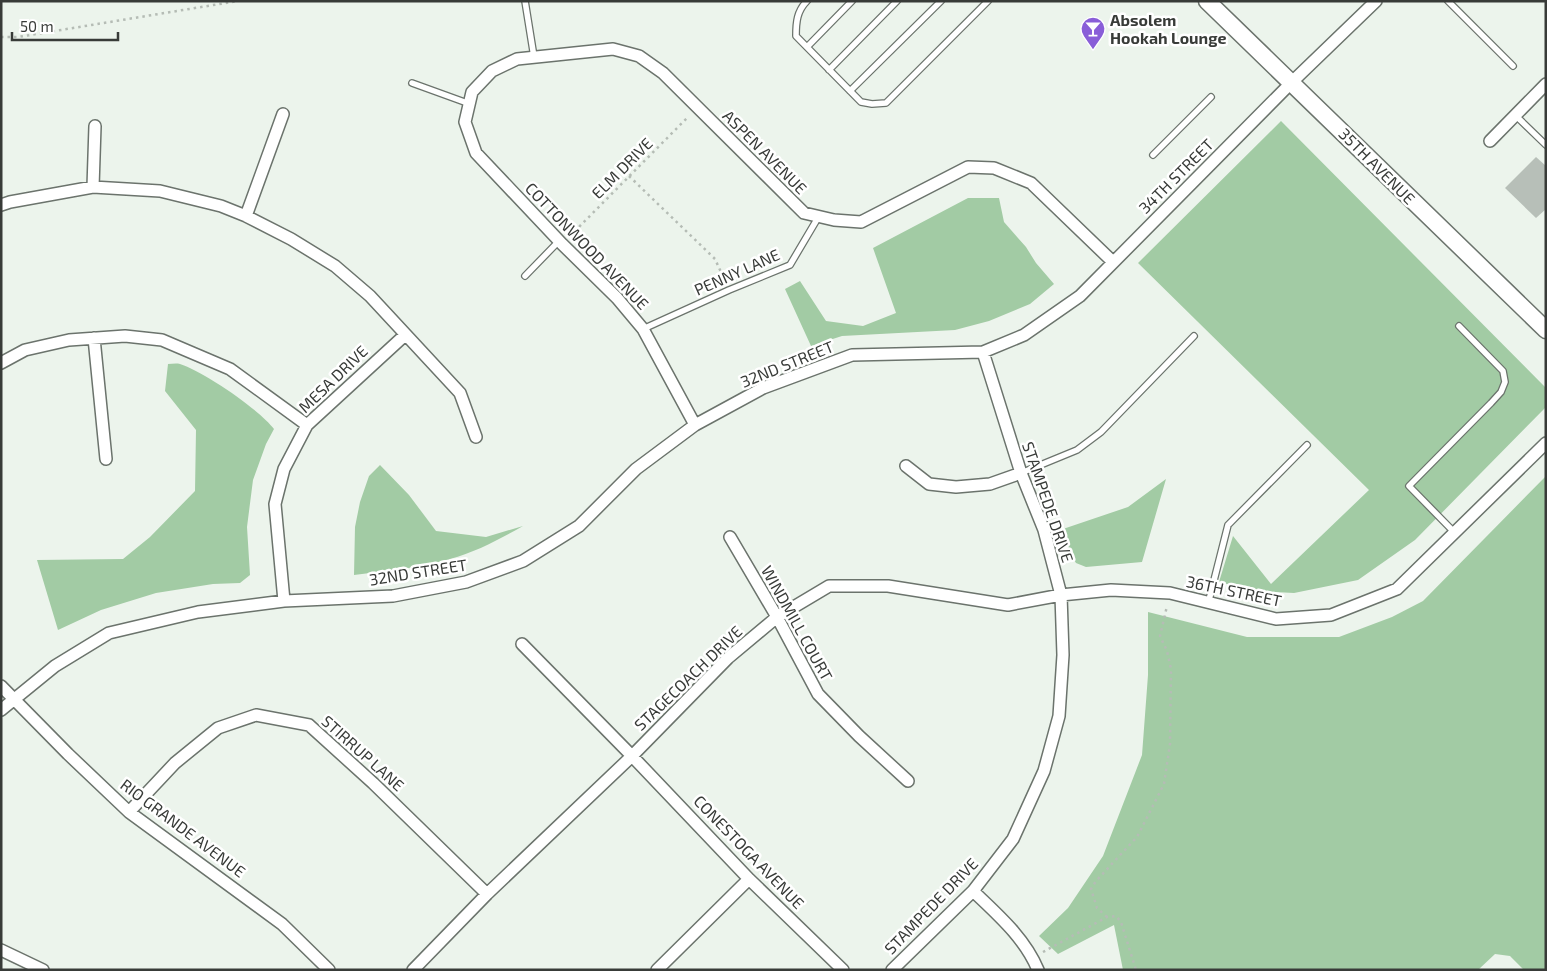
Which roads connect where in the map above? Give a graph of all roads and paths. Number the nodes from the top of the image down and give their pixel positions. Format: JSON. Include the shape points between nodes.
{"nodes":[{"id":1,"x":238,"y":1,"type":"edge"},
{"id":2,"x":525,"y":1,"type":"edge"},
{"id":3,"x":807,"y":1,"type":"edge"},
{"id":4,"x":852,"y":1,"type":"edge"},
{"id":5,"x":897,"y":1,"type":"edge"},
{"id":6,"x":941,"y":1,"type":"edge"},
{"id":7,"x":988,"y":1,"type":"edge"},
{"id":8,"x":1207,"y":1,"type":"edge"},
{"id":9,"x":1376,"y":1,"type":"edge"},
{"id":10,"x":1448,"y":1,"type":"edge"},
{"id":11,"x":1,"y":38,"type":"edge"},
{"id":12,"x":807,"y":47,"type":"junction"},
{"id":13,"x":534,"y":57,"type":"junction"},
{"id":14,"x":1513,"y":66,"type":"dead end"},
{"id":15,"x":829,"y":70,"type":"junction"},
{"id":16,"x":1292,"y":82,"type":"junction"},
{"id":17,"x":412,"y":83,"type":"dead end"},
{"id":18,"x":1545,"y":86,"type":"edge"},
{"id":19,"x":850,"y":91,"type":"junction"},
{"id":20,"x":1211,"y":97,"type":"dead end"},
{"id":21,"x":470,"y":104,"type":"junction"},
{"id":22,"x":698,"y":108,"type":"junction"},
{"id":23,"x":283,"y":114,"type":"dead end"},
{"id":24,"x":1514,"y":115,"type":"junction"},
{"id":25,"x":465,"y":122,"type":"joint"},
{"id":26,"x":95,"y":126,"type":"dead end"},
{"id":27,"x":1490,"y":141,"type":"dead end"},
{"id":28,"x":1546,"y":145,"type":"edge"},
{"id":29,"x":1153,"y":155,"type":"dead end"},
{"id":30,"x":629,"y":176,"type":"junction"},
{"id":31,"x":93,"y":187,"type":"junction"},
{"id":32,"x":1,"y":205,"type":"edge"},
{"id":33,"x":246,"y":216,"type":"junction"},
{"id":34,"x":819,"y":216,"type":"junction"},
{"id":35,"x":560,"y":242,"type":"junction"},
{"id":36,"x":1113,"y":262,"type":"junction"},
{"id":37,"x":525,"y":276,"type":"dead end"},
{"id":38,"x":729,"y":290,"type":"junction"},
{"id":39,"x":1459,"y":326,"type":"dead end"},
{"id":40,"x":643,"y":329,"type":"junction"},
{"id":41,"x":1546,"y":330,"type":"edge"},
{"id":42,"x":405,"y":335,"type":"junction"},
{"id":43,"x":1194,"y":336,"type":"dead end"},
{"id":44,"x":94,"y":338,"type":"junction"},
{"id":45,"x":983,"y":352,"type":"junction"},
{"id":46,"x":1,"y":363,"type":"edge"},
{"id":47,"x":308,"y":425,"type":"junction"},
{"id":48,"x":695,"y":425,"type":"junction"},
{"id":49,"x":476,"y":437,"type":"dead end"},
{"id":50,"x":1546,"y":443,"type":"edge"},
{"id":51,"x":1307,"y":445,"type":"dead end"},
{"id":52,"x":106,"y":459,"type":"dead end"},
{"id":53,"x":906,"y":466,"type":"dead end"},
{"id":54,"x":1021,"y":473,"type":"junction"},
{"id":55,"x":1455,"y":533,"type":"junction"},
{"id":56,"x":730,"y":537,"type":"dead end"},
{"id":57,"x":1170,"y":593,"type":"junction"},
{"id":58,"x":1061,"y":595,"type":"junction"},
{"id":59,"x":284,"y":600,"type":"junction"},
{"id":60,"x":1208,"y":604,"type":"junction"},
{"id":61,"x":777,"y":617,"type":"junction"},
{"id":62,"x":522,"y":644,"type":"dead end"},
{"id":63,"x":1,"y":686,"type":"edge"},
{"id":64,"x":13,"y":699,"type":"junction"},
{"id":65,"x":1,"y":710,"type":"edge"},
{"id":66,"x":632,"y":756,"type":"junction"},
{"id":67,"x":908,"y":781,"type":"dead end"},
{"id":68,"x":129,"y":812,"type":"junction"},
{"id":69,"x":749,"y":878,"type":"junction"},
{"id":70,"x":973,"y":890,"type":"junction"},
{"id":71,"x":487,"y":894,"type":"junction"},
{"id":72,"x":1106,"y":917,"type":"junction"},
{"id":73,"x":1,"y":950,"type":"edge"},
{"id":74,"x":1033,"y":957,"type":"junction"},
{"id":75,"x":43,"y":970,"type":"edge"},
{"id":76,"x":329,"y":970,"type":"edge"},
{"id":77,"x":413,"y":970,"type":"edge"},
{"id":78,"x":657,"y":970,"type":"edge"},
{"id":79,"x":843,"y":970,"type":"edge"},
{"id":80,"x":892,"y":970,"type":"edge"},
{"id":81,"x":1038,"y":970,"type":"edge"},
{"id":82,"x":1136,"y":970,"type":"edge"}],
"edges":[{"from":1,"to":11,"type":"path"},
{"from":2,"to":13,"type":"lane"},
{"from":3,"to":12,"type":"lane","via":[[796,21],[796,36]]},
{"from":4,"to":12,"type":"lane"},
{"from":5,"to":15,"type":"lane"},
{"from":6,"to":19,"type":"lane"},
{"from":7,"to":19,"type":"lane","via":[[886,104],[861,102]]},
{"from":8,"to":16,"type":"main road","name":"35TH AVENUE"},
{"from":9,"to":16,"type":"street","name":"34TH STREET"},
{"from":10,"to":14,"type":"lane"},
{"from":12,"to":15,"type":"lane"},
{"from":13,"to":21,"type":"street","name":"ASPEN AVENUE","via":[[517,59],[492,71],[472,92]]},
{"from":13,"to":22,"type":"street","name":"ASPEN AVENUE","via":[[613,49],[639,56]]},
{"from":15,"to":19,"type":"lane"},
{"from":16,"to":36,"type":"street","name":"34TH STREET"},
{"from":16,"to":41,"type":"main road","name":"35TH AVENUE"},
{"from":17,"to":21,"type":"lane"},
{"from":18,"to":24,"type":"street"},
{"from":20,"to":29,"type":"lane"},
{"from":21,"to":25,"type":"street","name":"ASPEN AVENUE"},
{"from":22,"to":30,"type":"path","name":"ELM DRIVE"},
{"from":22,"to":34,"type":"street","name":"ASPEN AVENUE","via":[[804,213]]},
{"from":23,"to":33,"type":"street"},
{"from":24,"to":27,"type":"street"},
{"from":24,"to":28,"type":"lane"},
{"from":25,"to":35,"type":"street","name":"COTTONWOOD AVENUE","via":[[476,154]]},
{"from":26,"to":31,"type":"street"},
{"from":30,"to":35,"type":"path","name":"ELM DRIVE"},
{"from":30,"to":38,"type":"path","via":[[715,259]]},
{"from":31,"to":32,"type":"street"},
{"from":31,"to":33,"type":"street","via":[[160,191],[221,206]]},
{"from":33,"to":42,"type":"street","via":[[335,266],[370,296]]},
{"from":34,"to":36,"type":"street","name":"ASPEN AVENUE","via":[[861,222],[968,167],[994,168],[1031,183]]},
{"from":34,"to":38,"type":"lane","name":"PENNY LANE","via":[[790,265]]},
{"from":35,"to":37,"type":"lane"},
{"from":35,"to":40,"type":"street","name":"COTTONWOOD AVENUE","via":[[617,298]]},
{"from":36,"to":45,"type":"street","name":"34TH STREET","via":[[1080,296],[1024,335]]},
{"from":38,"to":40,"type":"lane","name":"PENNY LANE"},
{"from":39,"to":55,"type":"lane","via":[[1503,371],[1505,382],[1491,403],[1409,486]]},
{"from":40,"to":48,"type":"street","name":"COTTONWOOD AVENUE"},
{"from":42,"to":47,"type":"street","name":"MESA DRIVE"},
{"from":42,"to":49,"type":"street","via":[[460,393]]},
{"from":43,"to":54,"type":"lane","via":[[1101,432],[1077,450]]},
{"from":44,"to":46,"type":"street","via":[[25,350]]},
{"from":44,"to":47,"type":"street","via":[[125,336],[162,340],[204,356],[230,369]]},
{"from":44,"to":52,"type":"street"},
{"from":45,"to":48,"type":"street","name":"32ND STREET","via":[[852,355],[763,388]]},
{"from":45,"to":54,"type":"street","name":"STAMPEDE DRIVE"},
{"from":47,"to":59,"type":"street","name":"MESA DRIVE","via":[[284,468],[275,504]]},
{"from":48,"to":59,"type":"street","name":"32ND STREET","via":[[636,470],[579,526],[523,561],[466,582],[393,596]]},
{"from":50,"to":55,"type":"street","name":"36TH STREET"},
{"from":51,"to":60,"type":"lane","via":[[1228,525]]},
{"from":53,"to":54,"type":"street","via":[[929,484],[956,487],[990,484]]},
{"from":54,"to":58,"type":"street","name":"STAMPEDE DRIVE","via":[[1044,530]]},
{"from":55,"to":60,"type":"street","name":"36TH STREET","via":[[1397,589],[1331,616],[1276,619]]},
{"from":56,"to":61,"type":"street","name":"WINDMILL COURT"},
{"from":57,"to":58,"type":"street","name":"36TH STREET","via":[[1111,590]]},
{"from":57,"to":60,"type":"street","name":"36TH STREET"},
{"from":57,"to":72,"type":"path","via":[[1160,636],[1171,669],[1170,744],[1164,784],[1137,836],[1091,889],[1097,908]]},
{"from":58,"to":61,"type":"street","name":"STAGECOACH DRIVE","via":[[1008,605],[888,586],[829,586]]},
{"from":58,"to":70,"type":"street","name":"STAMPEDE DRIVE","via":[[1063,655],[1059,716],[1044,771],[1013,838]]},
{"from":59,"to":64,"type":"street","name":"32ND STREET","via":[[198,612],[108,633],[55,666]]},
{"from":61,"to":66,"type":"street","name":"STAGECOACH DRIVE","via":[[728,658]]},
{"from":61,"to":67,"type":"street","name":"WINDMILL COURT","via":[[818,694]]},
{"from":62,"to":66,"type":"street","name":"CONESTOGA AVENUE"},
{"from":63,"to":64,"type":"street","name":"RIO GRANDE AVENUE"},
{"from":64,"to":65,"type":"street","name":"32ND STREET"},
{"from":64,"to":68,"type":"street","name":"RIO GRANDE AVENUE"},
{"from":66,"to":69,"type":"street","name":"CONESTOGA AVENUE"},
{"from":66,"to":71,"type":"street","name":"STAGECOACH DRIVE"},
{"from":68,"to":71,"type":"street","name":"STIRRUP LANE","via":[[175,763],[218,728],[256,715],[309,725],[374,783]]},
{"from":68,"to":76,"type":"street","name":"RIO GRANDE AVENUE","via":[[282,924]]},
{"from":69,"to":78,"type":"street"},
{"from":69,"to":79,"type":"street","name":"CONESTOGA AVENUE"},
{"from":70,"to":74,"type":"street","via":[[1006,922]]},
{"from":70,"to":80,"type":"street","name":"STAMPEDE DRIVE"},
{"from":71,"to":77,"type":"street","name":"STAGECOACH DRIVE"},
{"from":72,"to":74,"type":"path"},
{"from":72,"to":82,"type":"path","via":[[1116,916],[1121,922]]},
{"from":73,"to":75,"type":"street"},
{"from":74,"to":81,"type":"street"}]}
